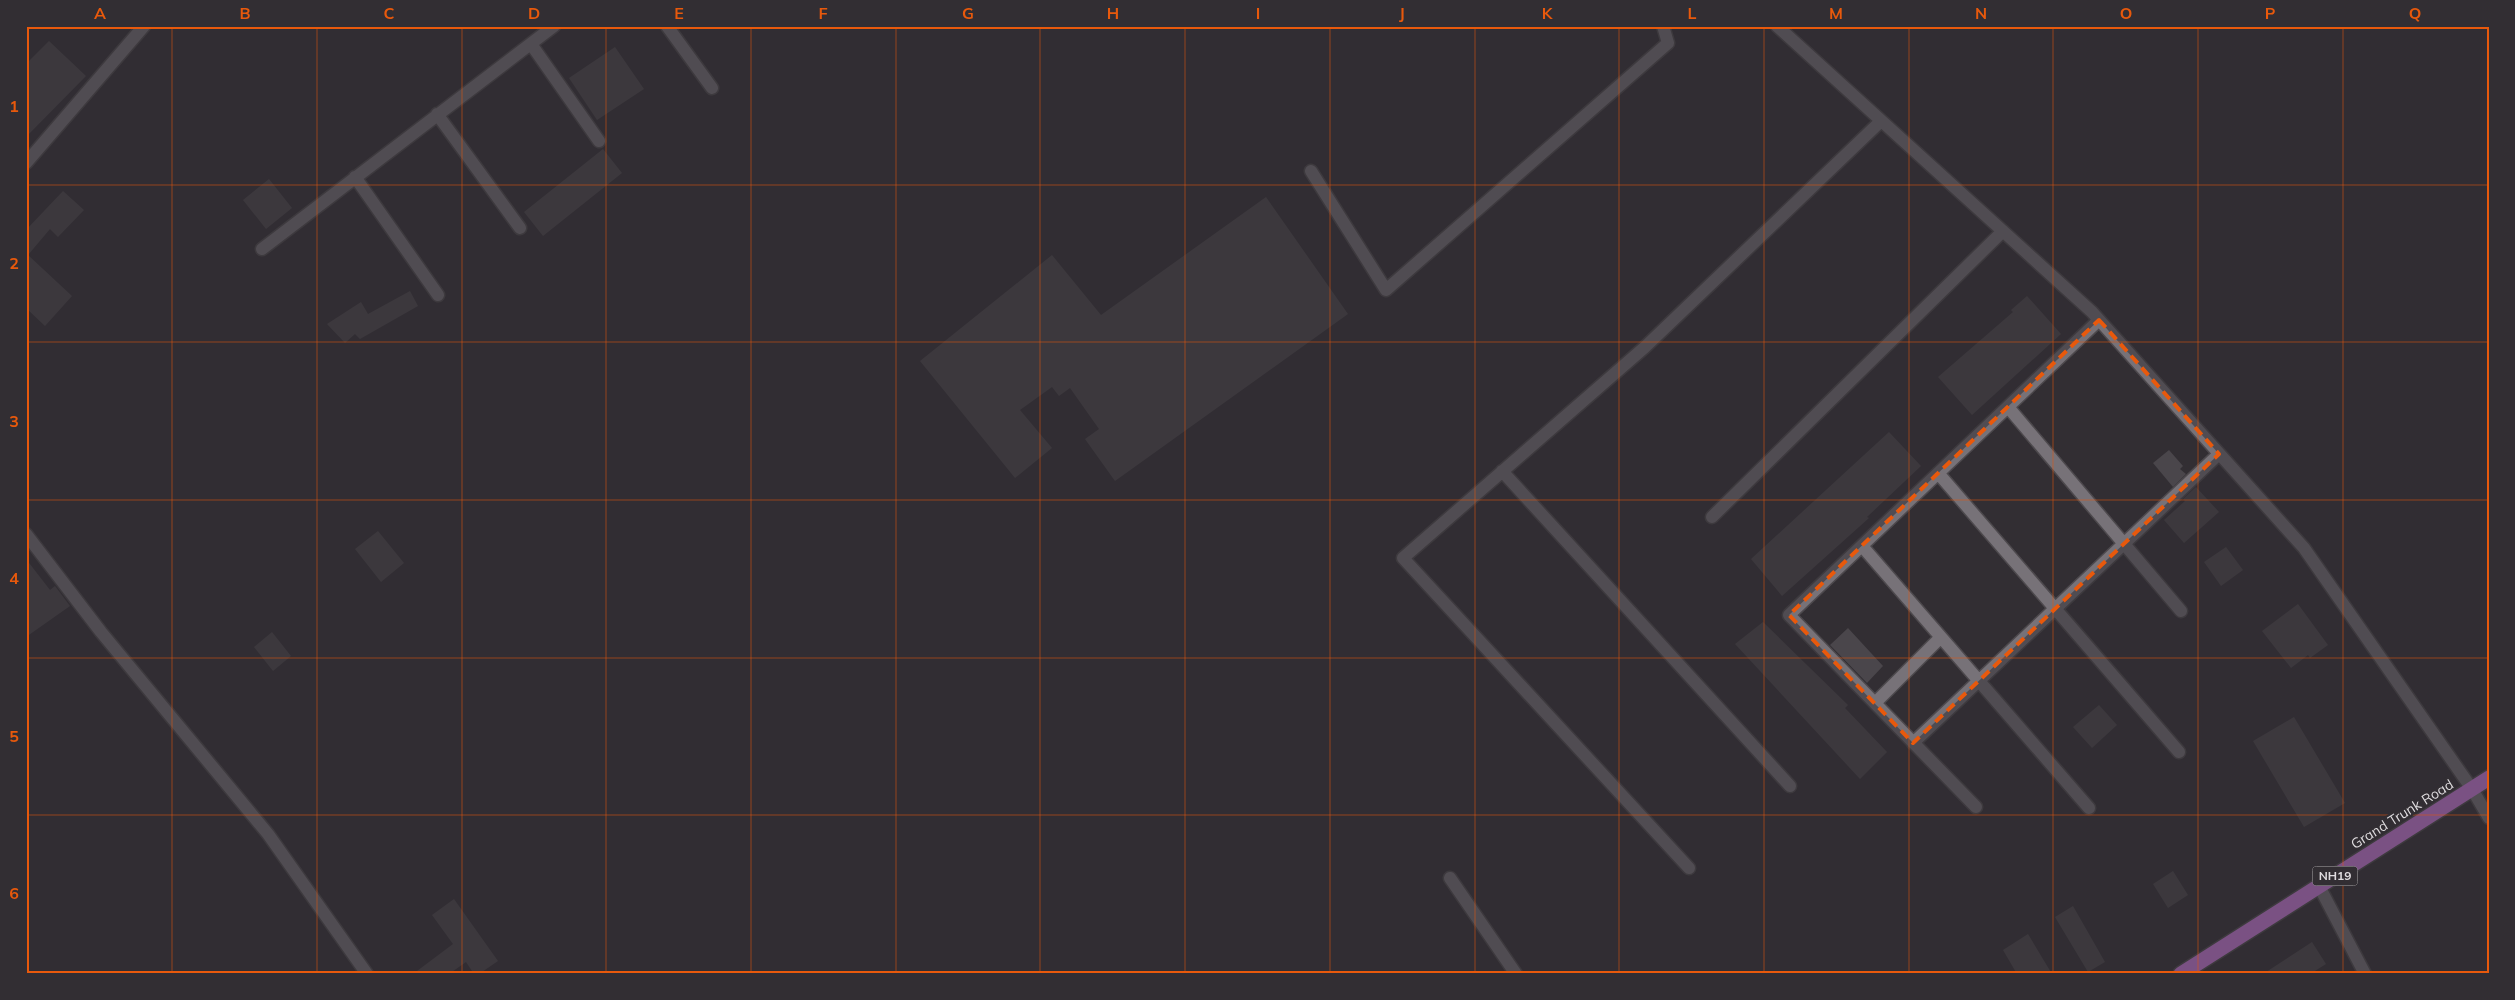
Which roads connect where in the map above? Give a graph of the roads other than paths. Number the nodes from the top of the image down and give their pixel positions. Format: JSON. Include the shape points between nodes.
{"nodes":[{"id":1,"x":144,"y":26,"type":"edge"},
{"id":2,"x":554,"y":26,"type":"edge"},
{"id":3,"x":666,"y":26,"type":"edge"},
{"id":4,"x":1663,"y":26,"type":"edge"},
{"id":5,"x":1777,"y":26,"type":"edge"},
{"id":6,"x":532,"y":44,"type":"junction"},
{"id":7,"x":712,"y":88,"type":"dead end"},
{"id":8,"x":437,"y":114,"type":"junction"},
{"id":9,"x":1881,"y":121,"type":"junction"},
{"id":10,"x":599,"y":141,"type":"dead end"},
{"id":11,"x":26,"y":163,"type":"edge"},
{"id":12,"x":1311,"y":171,"type":"dead end"},
{"id":13,"x":355,"y":177,"type":"junction"},
{"id":14,"x":520,"y":228,"type":"dead end"},
{"id":15,"x":2003,"y":231,"type":"junction"},
{"id":16,"x":262,"y":249,"type":"dead end"},
{"id":17,"x":438,"y":295,"type":"dead end"},
{"id":18,"x":2099,"y":320,"type":"junction"},
{"id":19,"x":2008,"y":407,"type":"junction"},
{"id":20,"x":2219,"y":454,"type":"junction"},
{"id":21,"x":1502,"y":471,"type":"junction"},
{"id":22,"x":1938,"y":473,"type":"junction"},
{"id":23,"x":1712,"y":517,"type":"dead end"},
{"id":24,"x":26,"y":534,"type":"edge"},
{"id":25,"x":2124,"y":543,"type":"junction"},
{"id":26,"x":1862,"y":546,"type":"junction"},
{"id":27,"x":2055,"y":608,"type":"junction"},
{"id":28,"x":2181,"y":611,"type":"dead end"},
{"id":29,"x":1941,"y":637,"type":"junction"},
{"id":30,"x":1979,"y":680,"type":"junction"},
{"id":31,"x":1875,"y":703,"type":"junction"},
{"id":32,"x":1913,"y":742,"type":"junction"},
{"id":33,"x":2180,"y":752,"type":"dead end"},
{"id":34,"x":2489,"y":778,"type":"edge"},
{"id":35,"x":1790,"y":786,"type":"dead end"},
{"id":36,"x":2472,"y":789,"type":"junction"},
{"id":37,"x":1976,"y":807,"type":"dead end"},
{"id":38,"x":2089,"y":808,"type":"dead end"},
{"id":39,"x":2489,"y":818,"type":"edge"},
{"id":40,"x":1689,"y":868,"type":"dead end"},
{"id":41,"x":1450,"y":878,"type":"dead end"},
{"id":42,"x":2319,"y":886,"type":"junction"},
{"id":43,"x":367,"y":974,"type":"edge"},
{"id":44,"x":1516,"y":974,"type":"edge"},
{"id":45,"x":2181,"y":974,"type":"edge"},
{"id":46,"x":2365,"y":974,"type":"edge"}],
"edges":[{"from":1,"to":11,"type":"street"},
{"from":2,"to":6,"type":"street"},
{"from":3,"to":7,"type":"street"},
{"from":4,"to":12,"type":"street","via":[[1668,43],[1386,290]]},
{"from":5,"to":9,"type":"street"},
{"from":6,"to":8,"type":"street"},
{"from":6,"to":10,"type":"street"},
{"from":8,"to":13,"type":"street"},
{"from":8,"to":14,"type":"street"},
{"from":9,"to":15,"type":"street"},
{"from":9,"to":21,"type":"street","via":[[1645,347]]},
{"from":13,"to":16,"type":"street"},
{"from":13,"to":17,"type":"street"},
{"from":15,"to":18,"type":"street"},
{"from":15,"to":23,"type":"street"},
{"from":18,"to":19,"type":"street"},
{"from":18,"to":20,"type":"street"},
{"from":19,"to":22,"type":"street"},
{"from":19,"to":25,"type":"street"},
{"from":20,"to":25,"type":"street"},
{"from":20,"to":36,"type":"street","via":[[2304,548]]},
{"from":21,"to":35,"type":"street"},
{"from":21,"to":40,"type":"street","via":[[1403,558]]},
{"from":22,"to":26,"type":"street"},
{"from":22,"to":27,"type":"street"},
{"from":24,"to":43,"type":"street","via":[[101,632],[268,834]]},
{"from":25,"to":27,"type":"street"},
{"from":25,"to":28,"type":"street"},
{"from":26,"to":29,"type":"street"},
{"from":26,"to":31,"type":"street","via":[[1789,614]]},
{"from":27,"to":30,"type":"street"},
{"from":27,"to":33,"type":"street"},
{"from":29,"to":30,"type":"street"},
{"from":29,"to":31,"type":"street"},
{"from":30,"to":32,"type":"street"},
{"from":30,"to":38,"type":"street"},
{"from":31,"to":32,"type":"street"},
{"from":32,"to":37,"type":"street"},
{"from":34,"to":36,"type":"highway","name":"Grand Trunk Road","number":"NH19"},
{"from":36,"to":39,"type":"street"},
{"from":36,"to":42,"type":"highway","name":"Grand Trunk Road","number":"NH19"},
{"from":41,"to":44,"type":"street"},
{"from":42,"to":45,"type":"highway","name":"Grand Trunk Road","number":"NH19"},
{"from":42,"to":46,"type":"street"}]}
